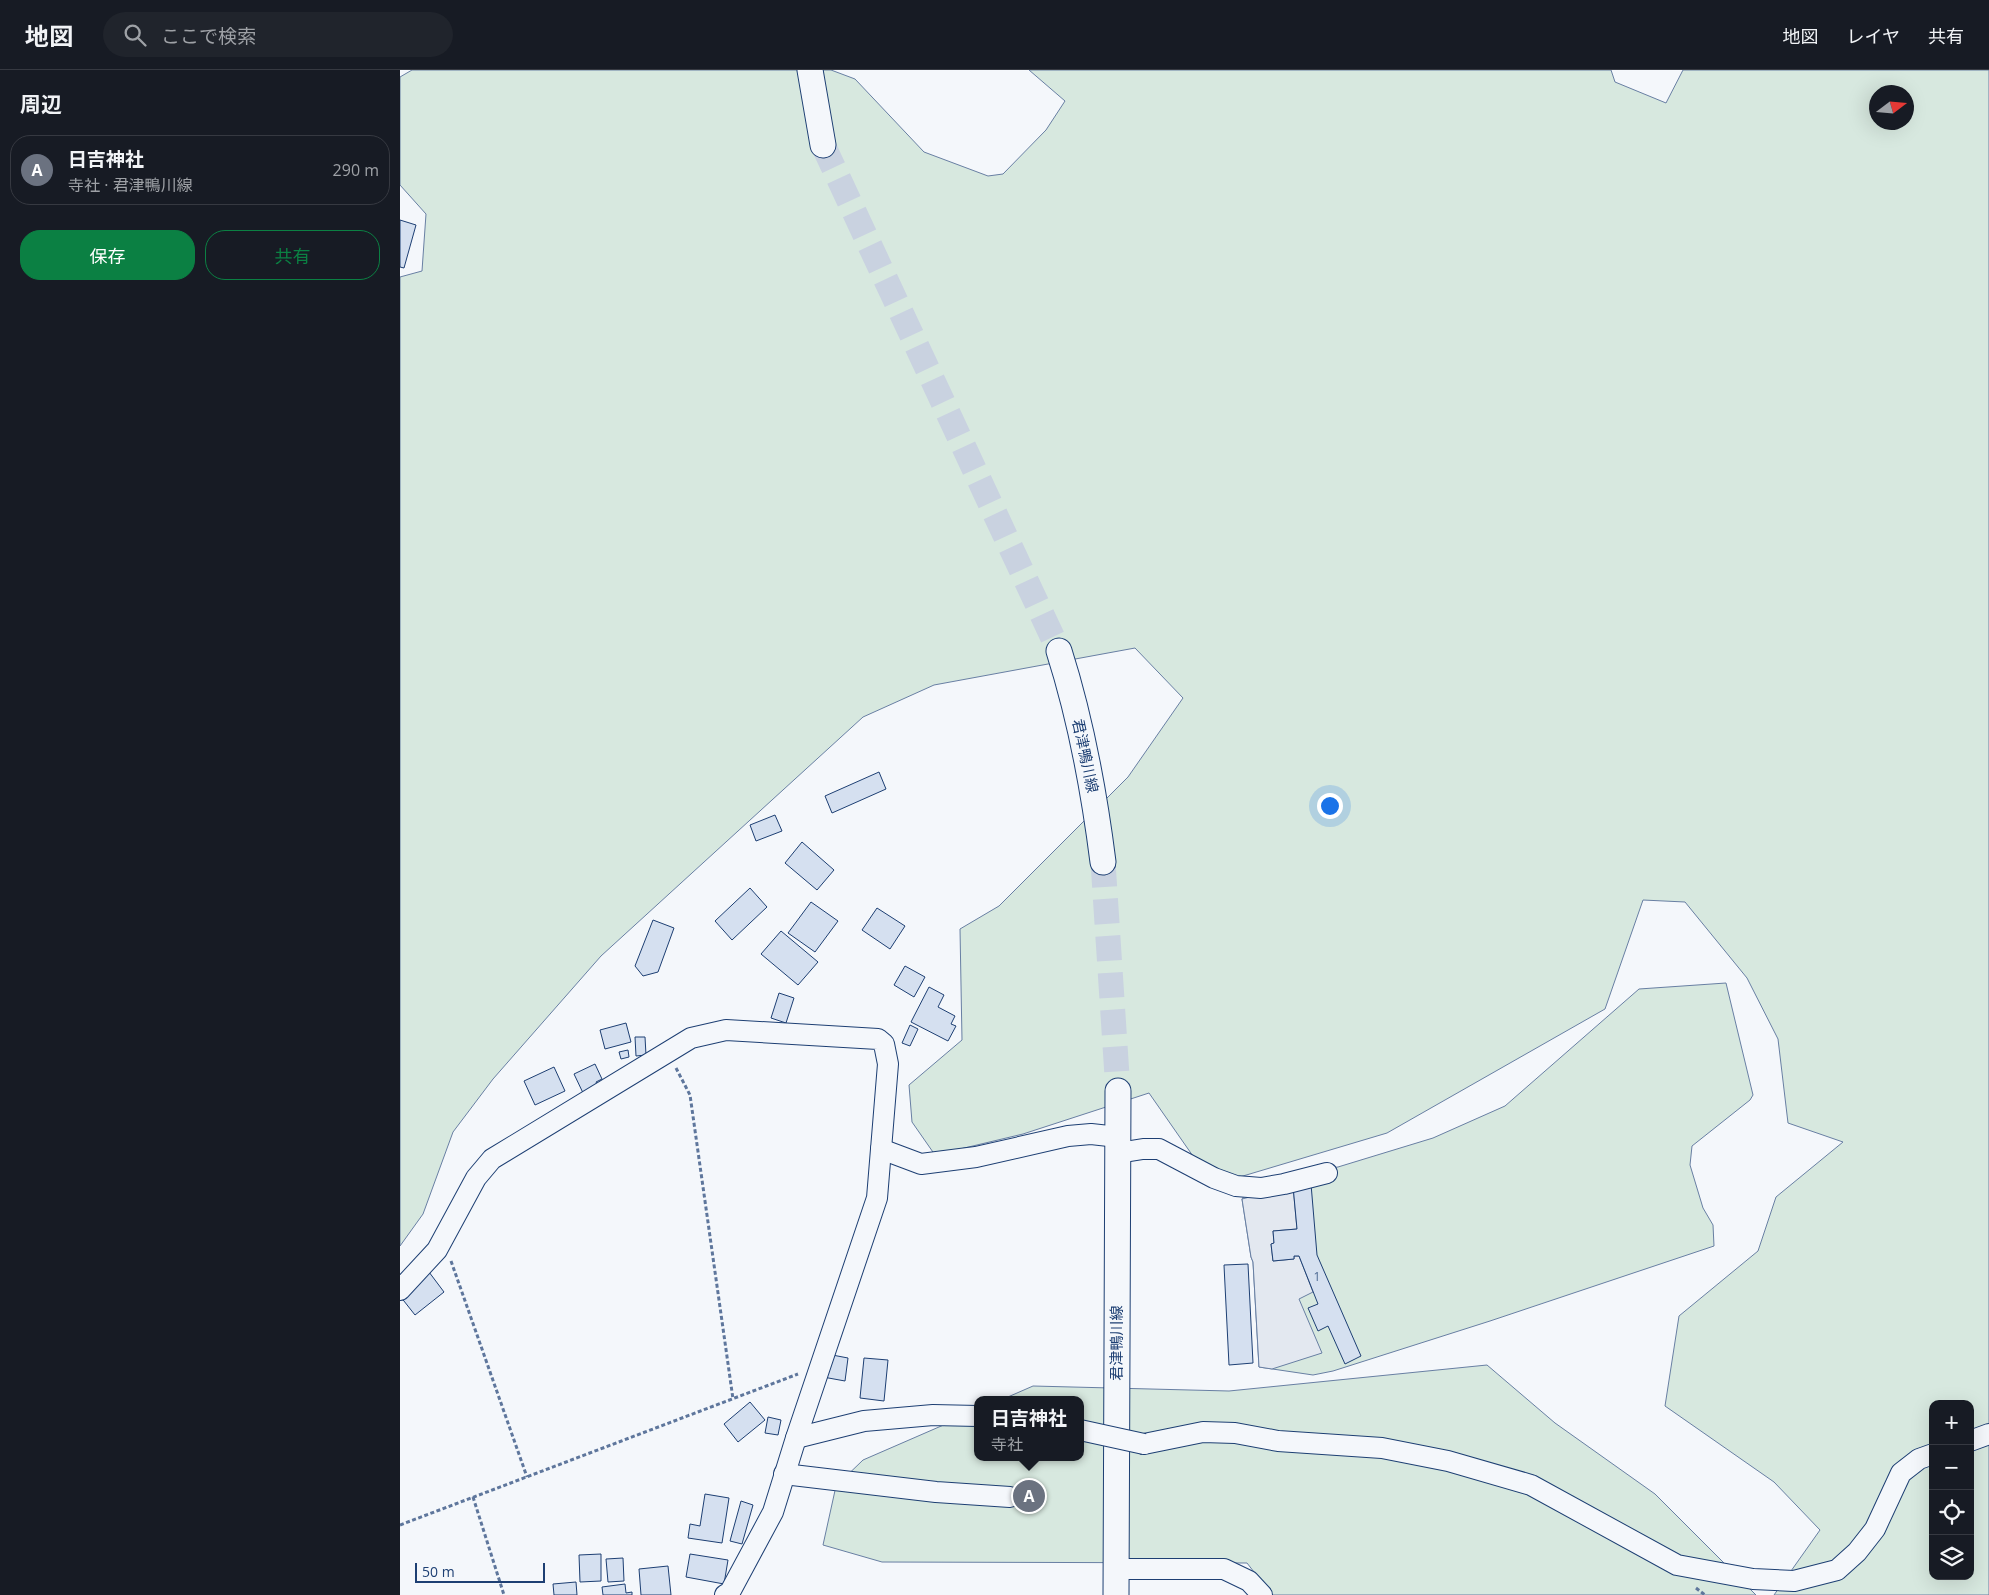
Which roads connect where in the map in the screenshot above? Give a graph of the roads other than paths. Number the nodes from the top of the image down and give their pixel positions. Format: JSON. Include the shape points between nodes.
{"nodes":[{"id":1,"x":810,"y":70,"type":"edge"},
{"id":2,"x":823,"y":146,"type":"tunnel mouth"},
{"id":3,"x":1059,"y":651,"type":"tunnel mouth"},
{"id":4,"x":1103,"y":862,"type":"tunnel mouth"},
{"id":5,"x":1118,"y":1091,"type":"tunnel mouth"},
{"id":6,"x":1118,"y":1144,"type":"junction"},
{"id":7,"x":881,"y":1149,"type":"junction"},
{"id":8,"x":1327,"y":1173,"type":"dead end"},
{"id":9,"x":400,"y":1290,"type":"edge"},
{"id":10,"x":974,"y":1416,"type":"edge"},
{"id":11,"x":1084,"y":1431,"type":"edge"},
{"id":12,"x":1989,"y":1434,"type":"edge"},
{"id":13,"x":796,"y":1438,"type":"junction"},
{"id":14,"x":1974,"y":1440,"type":"edge"},
{"id":15,"x":1929,"y":1455,"type":"edge"},
{"id":16,"x":784,"y":1474,"type":"junction"},
{"id":17,"x":1010,"y":1497,"type":"dead end"},
{"id":18,"x":1116,"y":1569,"type":"junction"},
{"id":19,"x":724,"y":1595,"type":"edge"},
{"id":20,"x":1116,"y":1595,"type":"edge"},
{"id":21,"x":1262,"y":1595,"type":"edge"}],
"edges":[{"from":1,"to":2,"type":"main road"},
{"from":3,"to":4,"type":"main road","name":"君津鴨川線","via":[[1080,728]]},
{"from":5,"to":6,"type":"main road","name":"君津鴨川線"},
{"from":6,"to":7,"type":"street","via":[[1091,1134],[1068,1136],[976,1157],[921,1164]]},
{"from":6,"to":8,"type":"street","via":[[1159,1149],[1236,1186],[1261,1188]]},
{"from":6,"to":18,"type":"main road","name":"君津鴨川線"},
{"from":7,"to":9,"type":"street","via":[[888,1064],[884,1044],[878,1039],[726,1030],[691,1038],[492,1159],[476,1178],[437,1250]]},
{"from":7,"to":13,"type":"street","via":[[877,1198]]},
{"from":10,"to":13,"type":"street","via":[[933,1415],[864,1421]]},
{"from":11,"to":15,"type":"street","bridge":true,"via":[[1144,1444],[1203,1432],[1235,1433],[1278,1441],[1382,1448],[1448,1461],[1531,1484],[1677,1565],[1753,1579],[1794,1581],[1836,1570],[1857,1552],[1875,1529],[1901,1473]]},
{"from":12,"to":14,"type":"street"},
{"from":13,"to":16,"type":"street"},
{"from":16,"to":17,"type":"street","via":[[936,1492]]},
{"from":16,"to":19,"type":"street","via":[[773,1512],[730,1592]]},
{"from":18,"to":20,"type":"main road","name":"君津鴨川線"},
{"from":18,"to":21,"type":"street","via":[[1224,1569],[1249,1581]]}]}
